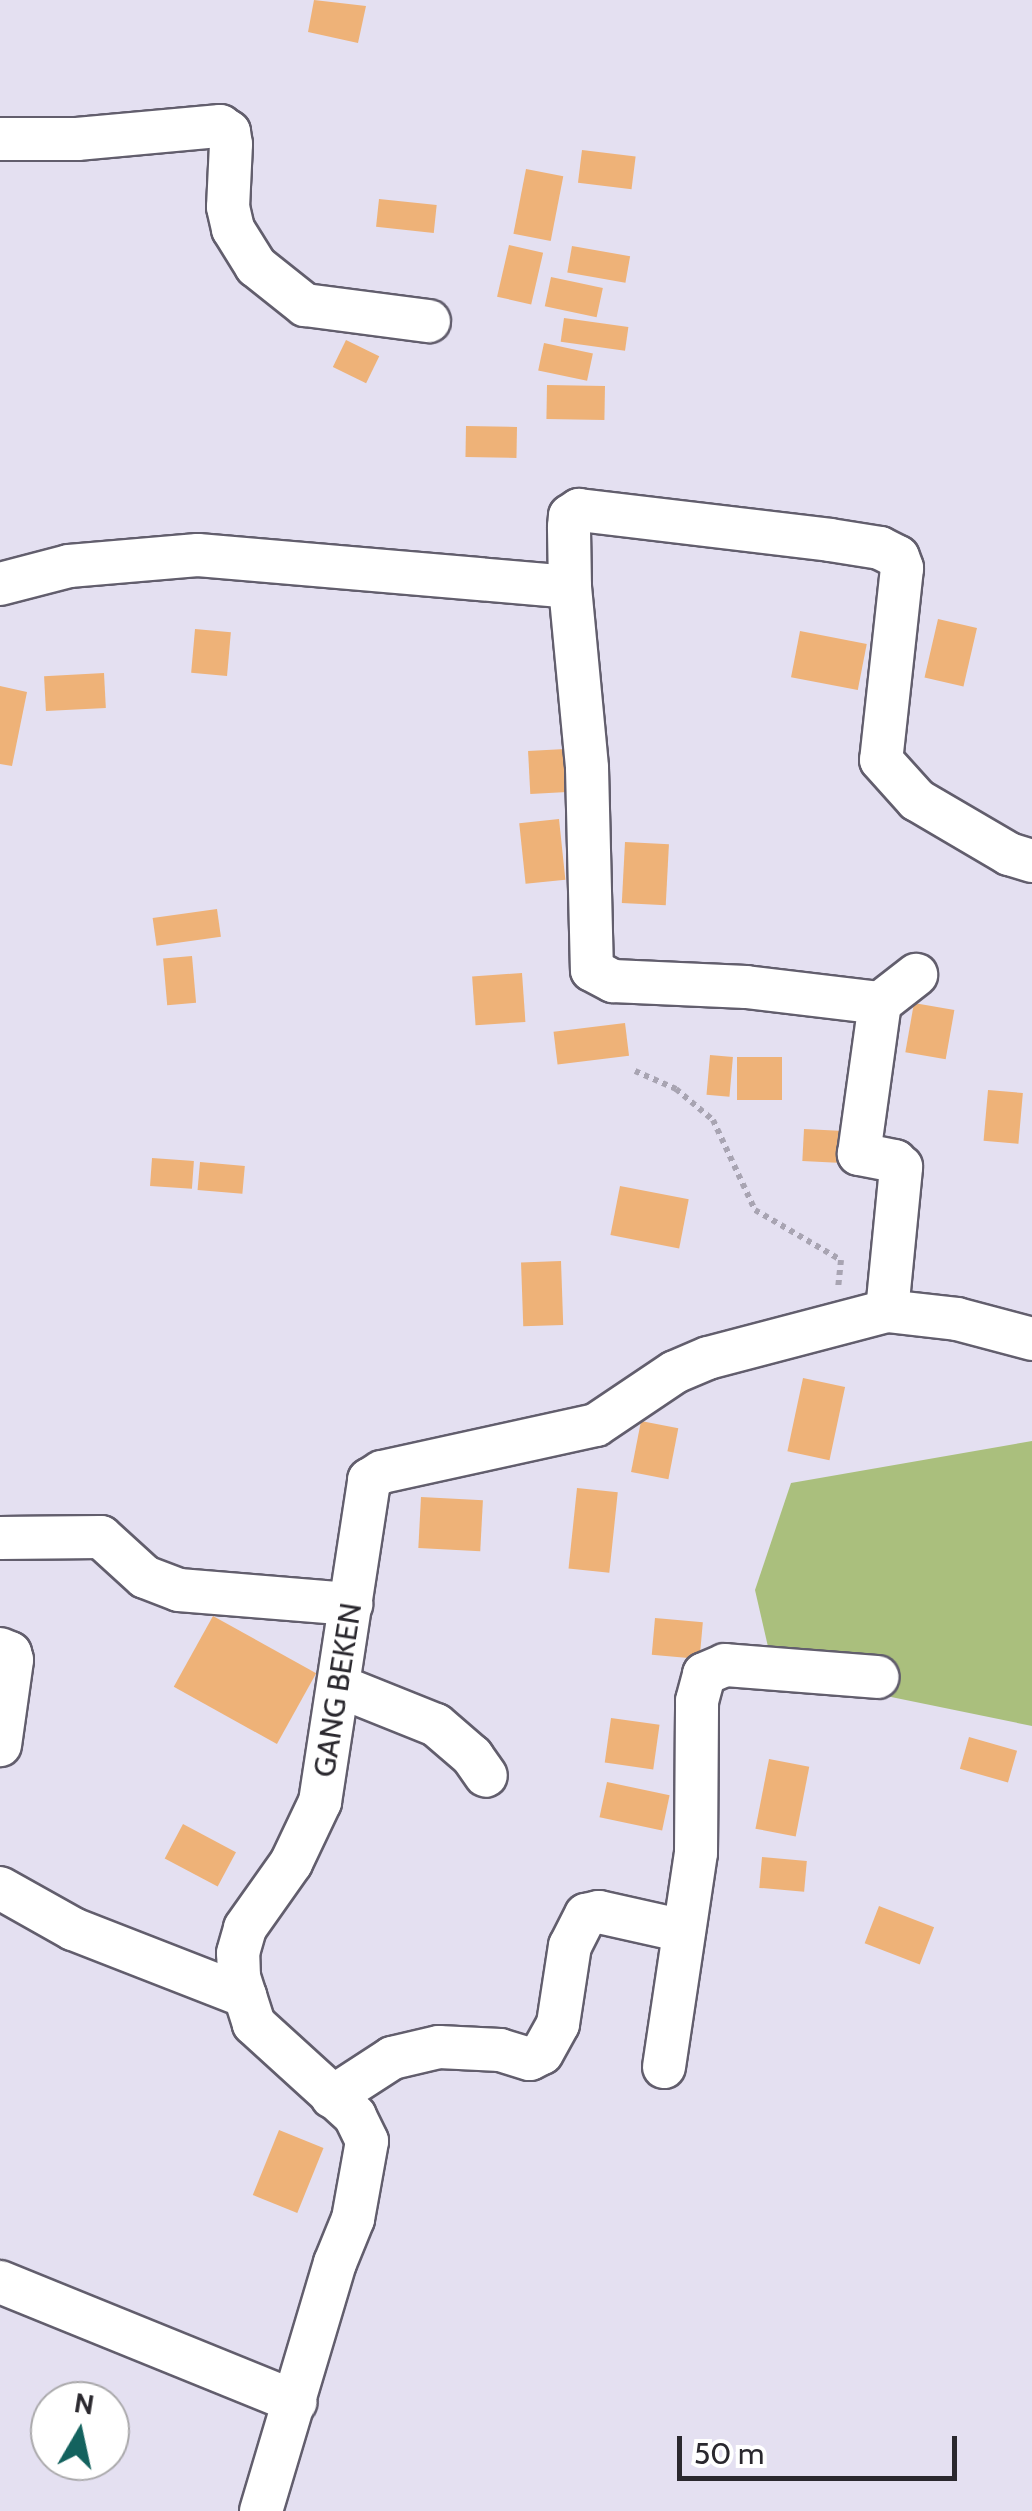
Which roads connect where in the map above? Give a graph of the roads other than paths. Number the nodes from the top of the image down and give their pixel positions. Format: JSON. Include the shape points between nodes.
{"nodes":[{"id":1,"x":0,"y":139,"type":"edge"},
{"id":2,"x":429,"y":321,"type":"dead end"},
{"id":3,"x":0,"y":584,"type":"edge"},
{"id":4,"x":570,"y":587,"type":"junction"},
{"id":5,"x":1032,"y":861,"type":"edge"},
{"id":6,"x":916,"y":975,"type":"dead end"},
{"id":7,"x":880,"y":1003,"type":"junction"},
{"id":8,"x":887,"y":1312,"type":"junction"},
{"id":9,"x":1032,"y":1339,"type":"edge"},
{"id":10,"x":0,"y":1538,"type":"edge"},
{"id":11,"x":351,"y":1604,"type":"junction"},
{"id":12,"x":0,"y":1648,"type":"edge"},
{"id":13,"x":878,"y":1677,"type":"dead end"},
{"id":14,"x":341,"y":1688,"type":"junction"},
{"id":15,"x":0,"y":1745,"type":"edge"},
{"id":16,"x":486,"y":1776,"type":"dead end"},
{"id":17,"x":0,"y":1888,"type":"edge"},
{"id":18,"x":684,"y":1932,"type":"junction"},
{"id":19,"x":245,"y":1996,"type":"junction"},
{"id":20,"x":664,"y":2066,"type":"dead end"},
{"id":21,"x":332,"y":2098,"type":"junction"},
{"id":22,"x":0,"y":2282,"type":"edge"},
{"id":23,"x":296,"y":2402,"type":"junction"},
{"id":24,"x":261,"y":2511,"type":"edge"}],
"edges":[{"from":1,"to":2,"type":"street","via":[[220,126],[231,144],[233,229],[256,266],[305,305]]},
{"from":3,"to":4,"type":"street","via":[[69,566],[198,555]]},
{"from":4,"to":5,"type":"street","via":[[568,527],[579,510],[830,540],[898,557],[882,760],[917,800]]},
{"from":4,"to":7,"type":"street","via":[[587,768],[592,970],[612,981]]},
{"from":6,"to":7,"type":"street"},
{"from":7,"to":8,"type":"street","via":[[859,1154],[902,1167]]},
{"from":8,"to":9,"type":"street","name":"GANG BEKEN","via":[[957,1319]]},
{"from":8,"to":11,"type":"street","name":"GANG BEKEN","via":[[708,1358],[596,1425],[377,1474],[366,1485]]},
{"from":10,"to":11,"type":"street","via":[[101,1538],[145,1578],[179,1590]]},
{"from":11,"to":14,"type":"street","name":"GANG BEKEN"},
{"from":12,"to":15,"type":"street","via":[[12,1660]]},
{"from":13,"to":18,"type":"street","via":[[725,1665],[704,1674],[696,1701],[696,1853]]},
{"from":14,"to":16,"type":"street","via":[[436,1725]]},
{"from":14,"to":19,"type":"street","name":"GANG BEKEN","via":[[310,1831],[240,1939]]},
{"from":17,"to":19,"type":"street","via":[[74,1929]]},
{"from":18,"to":20,"type":"street"},
{"from":18,"to":21,"type":"street","via":[[599,1912],[586,1915],[570,1946],[558,2024],[542,2053],[530,2058],[439,2047],[392,2058]]},
{"from":19,"to":21,"type":"street","name":"GANG BEKEN","via":[[262,2035]]},
{"from":21,"to":23,"type":"street","name":"GANG BEKEN","via":[[360,2122],[367,2148],[353,2219]]},
{"from":22,"to":23,"type":"street"},
{"from":23,"to":24,"type":"street","name":"GANG BEKEN"}]}
